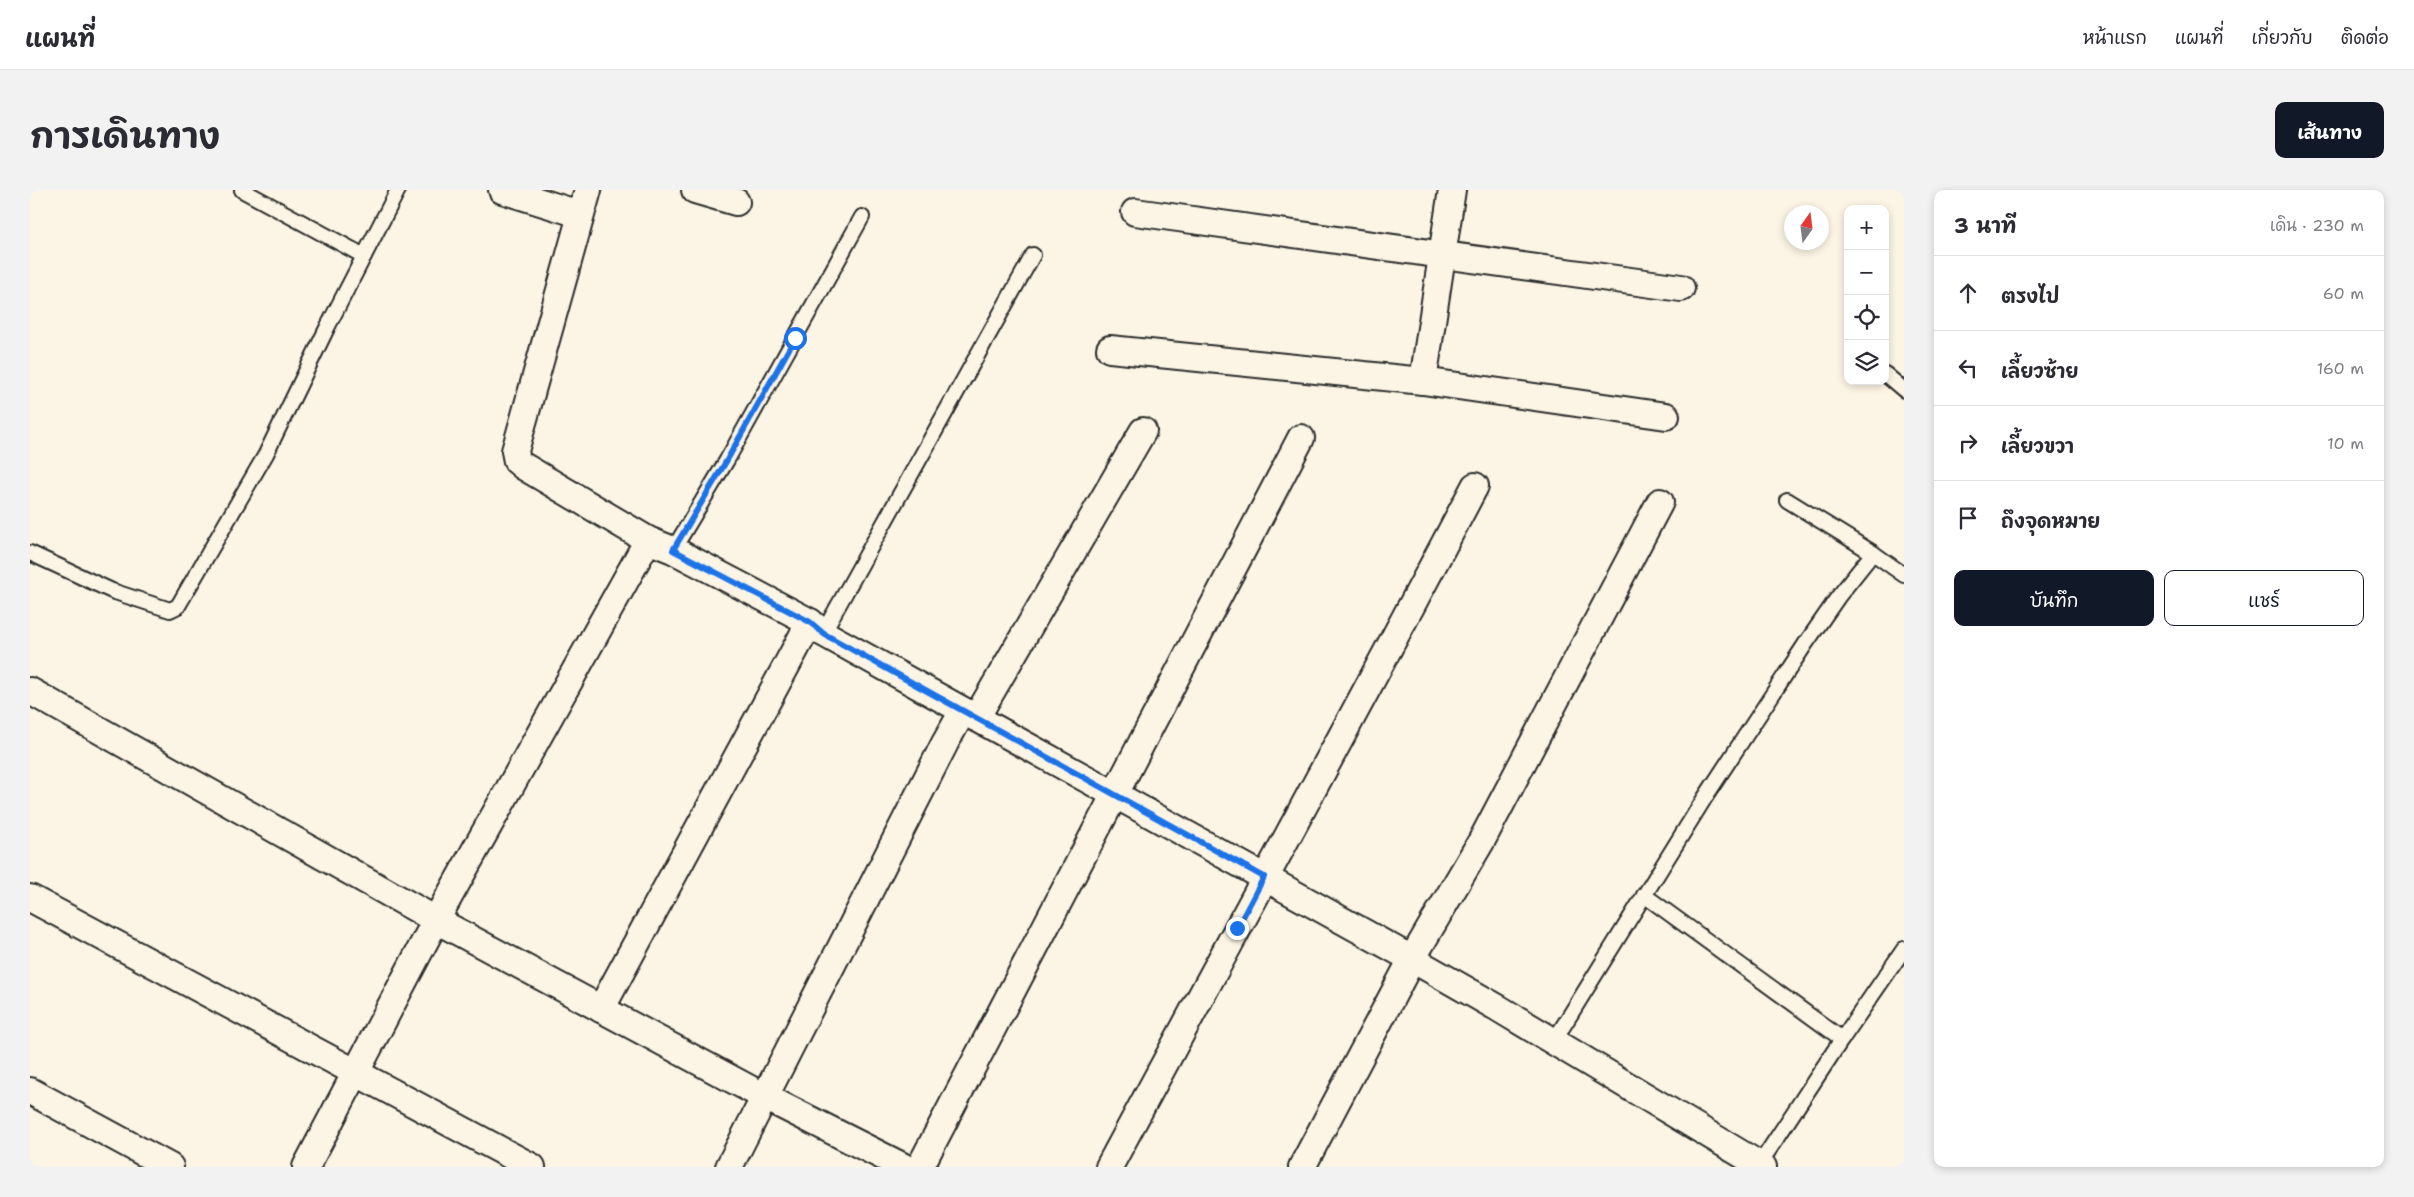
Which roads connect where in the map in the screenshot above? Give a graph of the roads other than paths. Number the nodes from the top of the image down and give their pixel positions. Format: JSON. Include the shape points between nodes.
{"nodes":[{"id":1,"x":242,"y":190,"type":"edge"},
{"id":2,"x":398,"y":190,"type":"edge"},
{"id":3,"x":502,"y":190,"type":"edge"},
{"id":4,"x":695,"y":190,"type":"edge"},
{"id":5,"x":1452,"y":190,"type":"edge"},
{"id":6,"x":583,"y":202,"type":"edge"},
{"id":7,"x":736,"y":202,"type":"dead end"},
{"id":8,"x":1135,"y":212,"type":"dead end"},
{"id":9,"x":862,"y":217,"type":"dead end"},
{"id":10,"x":1033,"y":255,"type":"dead end"},
{"id":11,"x":1442,"y":255,"type":"junction"},
{"id":12,"x":364,"y":256,"type":"junction"},
{"id":13,"x":1681,"y":288,"type":"dead end"},
{"id":14,"x":1110,"y":349,"type":"dead end"},
{"id":15,"x":1889,"y":377,"type":"edge"},
{"id":16,"x":1423,"y":381,"type":"junction"},
{"id":17,"x":1904,"y":390,"type":"edge"},
{"id":18,"x":1666,"y":416,"type":"dead end"},
{"id":19,"x":1143,"y":431,"type":"dead end"},
{"id":20,"x":1301,"y":438,"type":"dead end"},
{"id":21,"x":1475,"y":486,"type":"dead end"},
{"id":22,"x":1788,"y":500,"type":"dead end"},
{"id":23,"x":1660,"y":502,"type":"dead end"},
{"id":24,"x":648,"y":540,"type":"junction"},
{"id":25,"x":673,"y":550,"type":"junction"},
{"id":26,"x":30,"y":553,"type":"edge"},
{"id":27,"x":1873,"y":553,"type":"junction"},
{"id":28,"x":1904,"y":574,"type":"edge"},
{"id":29,"x":817,"y":628,"type":"junction"},
{"id":30,"x":30,"y":691,"type":"edge"},
{"id":31,"x":970,"y":715,"type":"junction"},
{"id":32,"x":1113,"y":794,"type":"junction"},
{"id":33,"x":1264,"y":877,"type":"junction"},
{"id":34,"x":1644,"y":895,"type":"junction"},
{"id":35,"x":30,"y":898,"type":"edge"},
{"id":36,"x":436,"y":920,"type":"junction"},
{"id":37,"x":1902,"y":957,"type":"edge"},
{"id":38,"x":1412,"y":959,"type":"junction"},
{"id":39,"x":601,"y":1009,"type":"junction"},
{"id":40,"x":1842,"y":1039,"type":"junction"},
{"id":41,"x":1554,"y":1041,"type":"junction"},
{"id":42,"x":356,"y":1072,"type":"junction"},
{"id":43,"x":30,"y":1091,"type":"edge"},
{"id":44,"x":765,"y":1097,"type":"junction"},
{"id":45,"x":1761,"y":1166,"type":"edge"},
{"id":46,"x":170,"y":1167,"type":"edge"},
{"id":47,"x":306,"y":1167,"type":"edge"},
{"id":48,"x":532,"y":1167,"type":"edge"},
{"id":49,"x":729,"y":1167,"type":"edge"},
{"id":50,"x":904,"y":1167,"type":"edge"},
{"id":51,"x":920,"y":1167,"type":"edge"},
{"id":52,"x":1109,"y":1167,"type":"edge"},
{"id":53,"x":1302,"y":1167,"type":"edge"}],
"edges":[{"from":1,"to":12,"type":"lane"},
{"from":2,"to":12,"type":"lane"},
{"from":3,"to":6,"type":"street"},
{"from":4,"to":7,"type":"street"},
{"from":5,"to":11,"type":"street"},
{"from":6,"to":24,"type":"street","via":[[514,451],[515,457],[523,466]]},
{"from":8,"to":11,"type":"street"},
{"from":9,"to":25,"type":"lane","via":[[727,460]]},
{"from":10,"to":29,"type":"lane"},
{"from":11,"to":13,"type":"street"},
{"from":11,"to":16,"type":"street"},
{"from":12,"to":26,"type":"lane","via":[[266,454],[178,606],[170,610],[112,591]]},
{"from":14,"to":16,"type":"street"},
{"from":15,"to":17,"type":"lane"},
{"from":16,"to":18,"type":"street"},
{"from":19,"to":31,"type":"street"},
{"from":20,"to":32,"type":"street"},
{"from":21,"to":33,"type":"street"},
{"from":22,"to":27,"type":"lane"},
{"from":23,"to":38,"type":"street","via":[[1482,840]]},
{"from":24,"to":25,"type":"street"},
{"from":24,"to":36,"type":"street"},
{"from":25,"to":29,"type":"street"},
{"from":27,"to":28,"type":"lane"},
{"from":27,"to":34,"type":"lane","via":[[1806,643]]},
{"from":29,"to":31,"type":"street"},
{"from":29,"to":39,"type":"street"},
{"from":30,"to":36,"type":"street"},
{"from":31,"to":32,"type":"street"},
{"from":31,"to":44,"type":"street","via":[[945,743]]},
{"from":32,"to":33,"type":"street"},
{"from":32,"to":51,"type":"street"},
{"from":33,"to":38,"type":"street"},
{"from":33,"to":52,"type":"street"},
{"from":34,"to":40,"type":"lane"},
{"from":34,"to":41,"type":"lane"},
{"from":35,"to":42,"type":"street"},
{"from":36,"to":39,"type":"street"},
{"from":36,"to":42,"type":"street"},
{"from":37,"to":40,"type":"lane"},
{"from":38,"to":41,"type":"street"},
{"from":38,"to":53,"type":"street"},
{"from":39,"to":44,"type":"street"},
{"from":40,"to":45,"type":"lane"},
{"from":41,"to":45,"type":"street"},
{"from":42,"to":47,"type":"street"},
{"from":42,"to":48,"type":"street"},
{"from":43,"to":46,"type":"street"},
{"from":44,"to":49,"type":"street"},
{"from":44,"to":50,"type":"street"}]}
